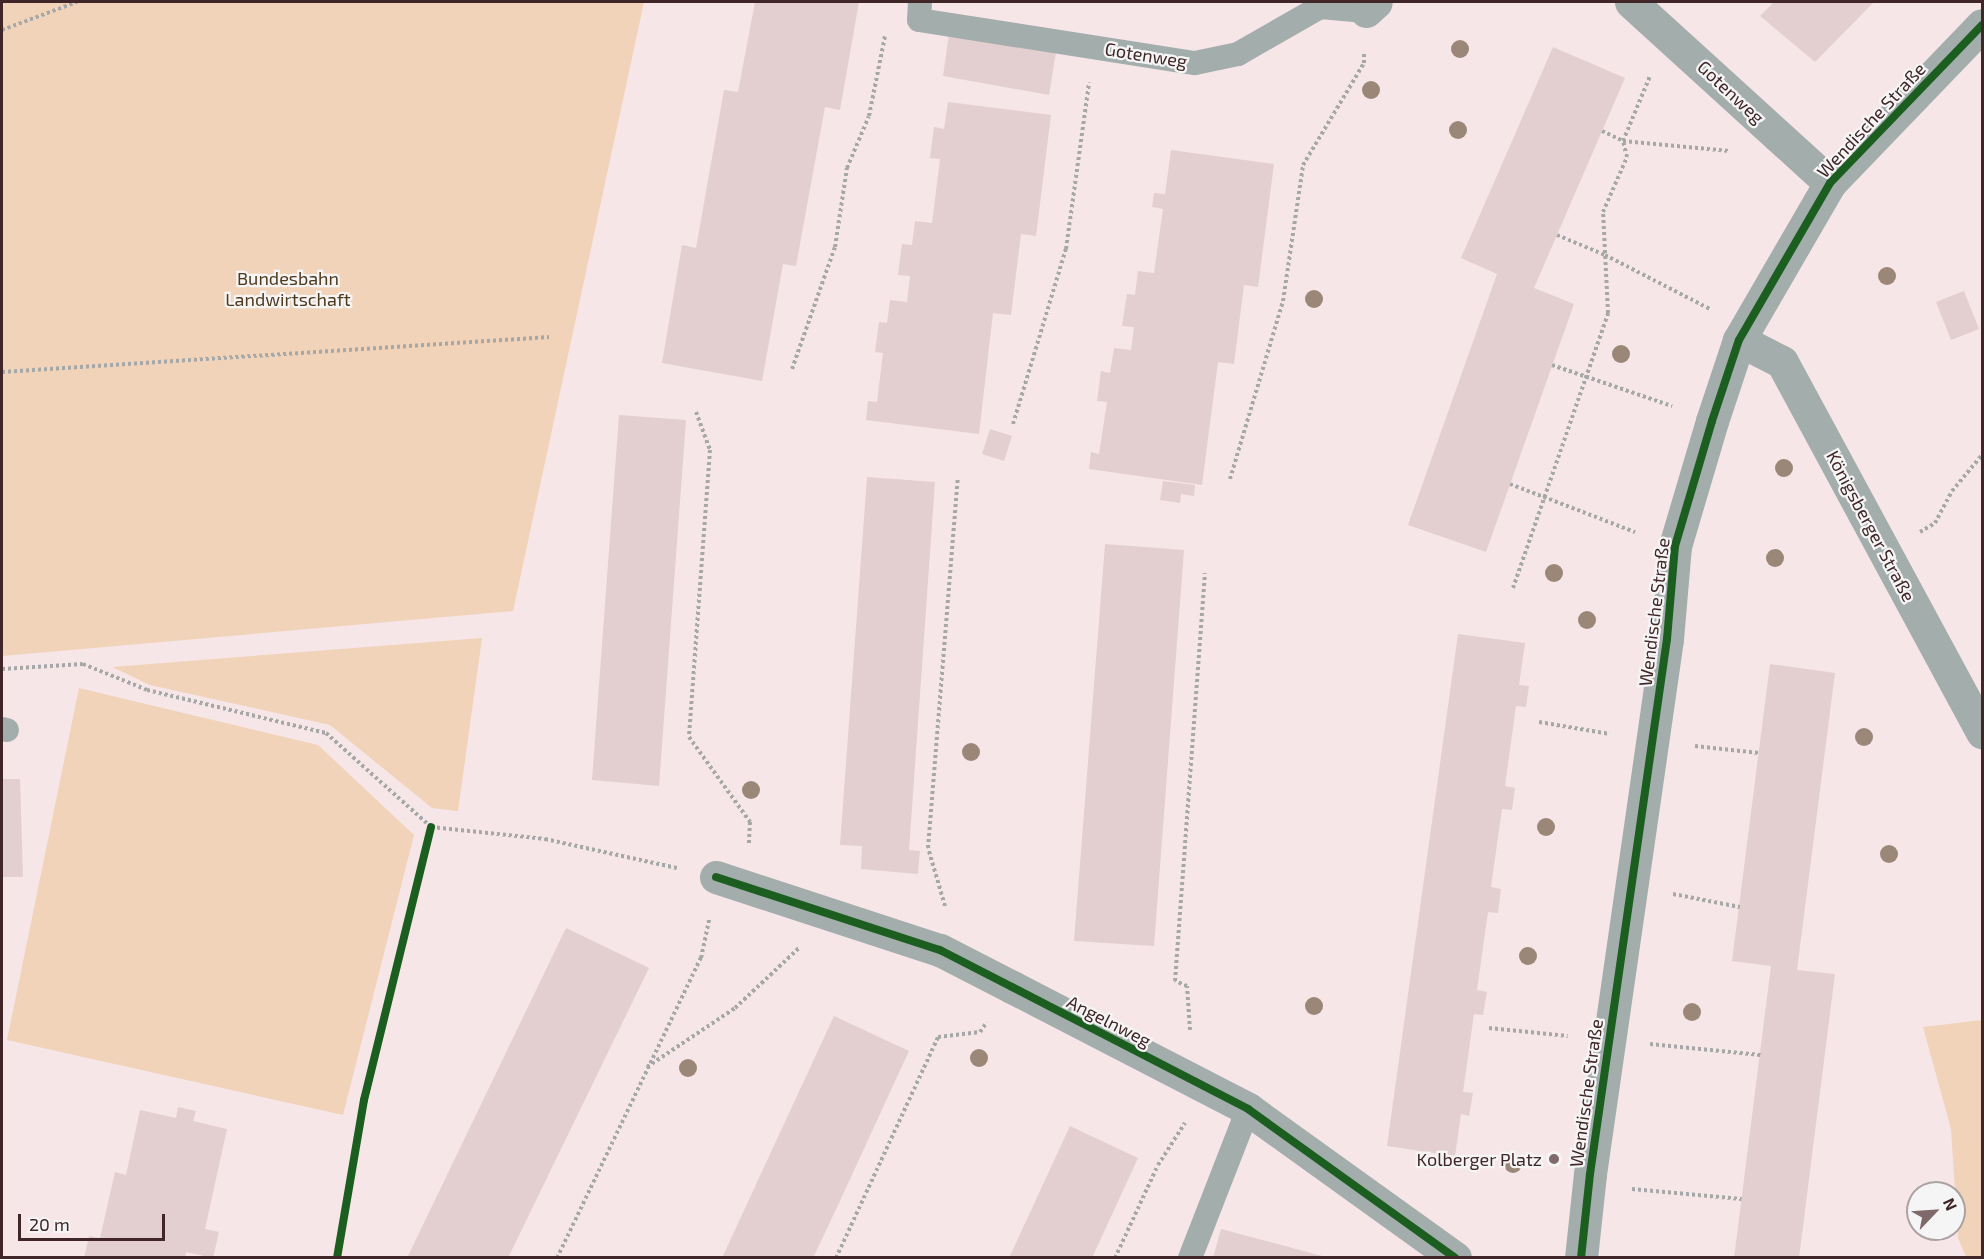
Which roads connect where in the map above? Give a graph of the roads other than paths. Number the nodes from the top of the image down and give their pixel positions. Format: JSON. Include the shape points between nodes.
{"nodes":[{"id":1,"x":1631,"y":2,"type":"edge"},
{"id":2,"x":1371,"y":6,"type":"edge"},
{"id":3,"x":920,"y":11,"type":"edge"},
{"id":4,"x":1983,"y":25,"type":"edge"},
{"id":5,"x":1830,"y":183,"type":"junction"},
{"id":6,"x":1742,"y":334,"type":"junction"},
{"id":7,"x":1983,"y":732,"type":"edge"},
{"id":8,"x":716,"y":877,"type":"road end"},
{"id":9,"x":1248,"y":1109,"type":"junction"},
{"id":10,"x":1190,"y":1257,"type":"edge"},
{"id":11,"x":1455,"y":1257,"type":"edge"},
{"id":12,"x":1581,"y":1257,"type":"edge"}],
"edges":[{"from":1,"to":5,"type":"street","name":"Gotenweg"},
{"from":2,"to":3,"type":"lane","name":"Gotenweg","via":[[1320,8],[1238,54],[1195,63]]},
{"from":4,"to":5,"type":"street","name":"Wendische Straße"},
{"from":5,"to":6,"type":"street","name":"Wendische Straße"},
{"from":6,"to":7,"type":"street","name":"Königsberger Straße","via":[[1782,362]]},
{"from":6,"to":12,"type":"street","name":"Wendische Straße","via":[[1675,546]]},
{"from":8,"to":9,"type":"street","name":"Angelnweg","via":[[940,950]]},
{"from":9,"to":10,"type":"lane"},
{"from":9,"to":11,"type":"street","name":"Angelnweg"}]}
